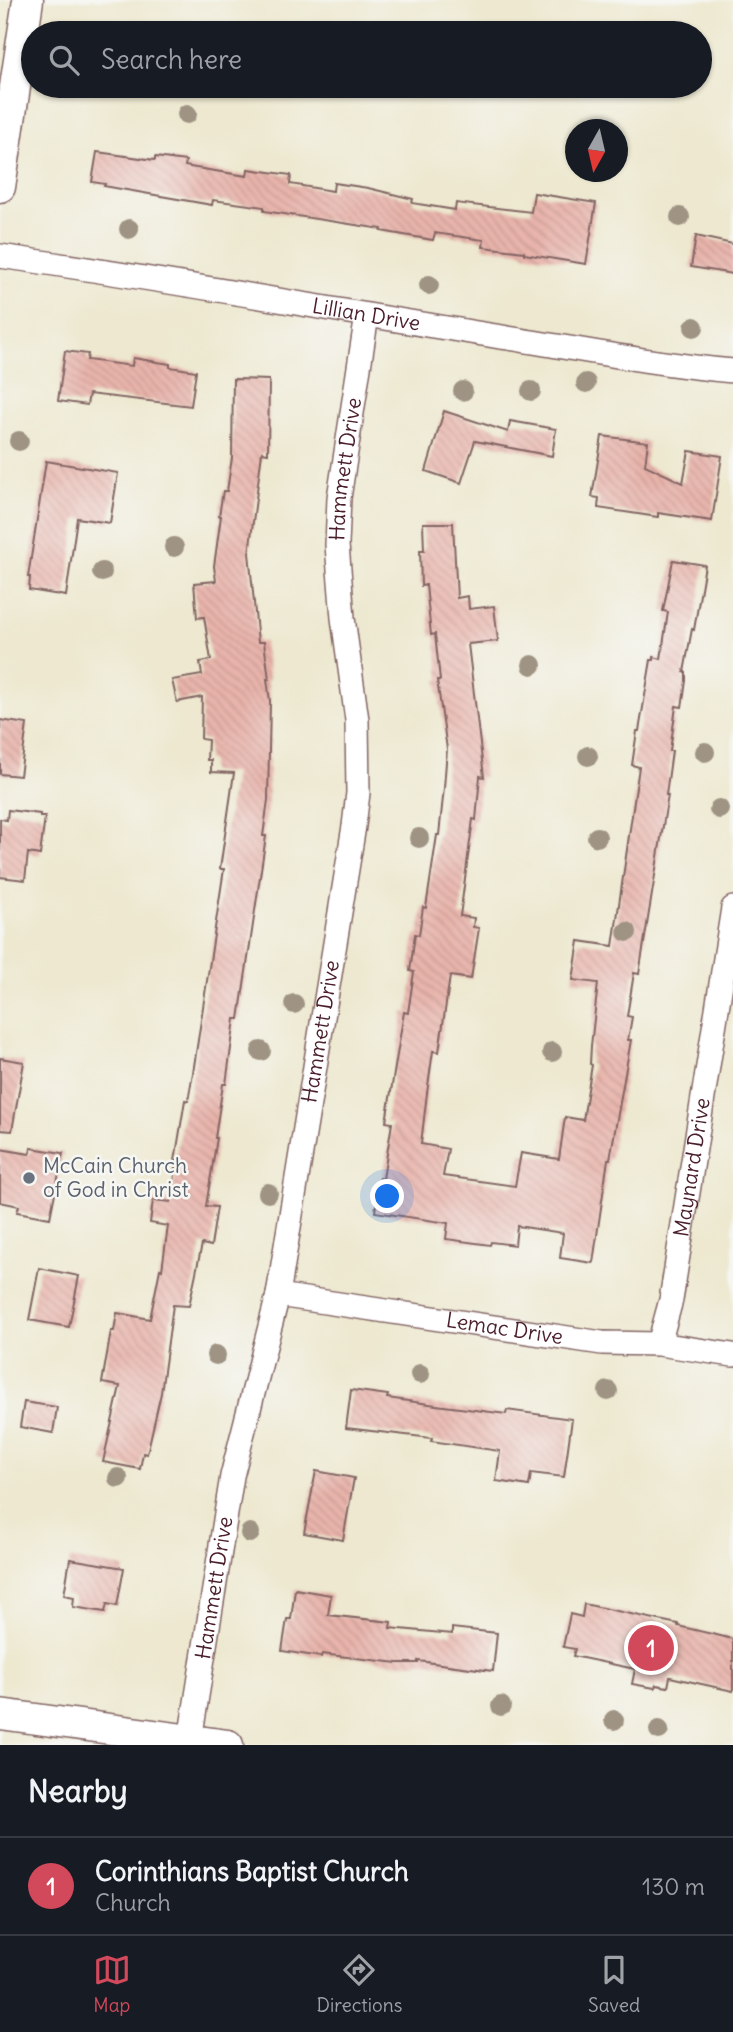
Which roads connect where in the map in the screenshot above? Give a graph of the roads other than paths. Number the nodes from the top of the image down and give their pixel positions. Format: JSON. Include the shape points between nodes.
{"nodes":[{"id":1,"x":28,"y":0,"type":"edge"},
{"id":2,"x":25,"y":21,"type":"edge"},
{"id":3,"x":21,"y":47,"type":"edge"},
{"id":4,"x":0,"y":187,"type":"edge"},
{"id":5,"x":0,"y":256,"type":"edge"},
{"id":6,"x":367,"y":316,"type":"junction"},
{"id":7,"x":733,"y":372,"type":"edge"},
{"id":8,"x":733,"y":908,"type":"edge"},
{"id":9,"x":278,"y":1295,"type":"junction"},
{"id":10,"x":659,"y":1344,"type":"junction"},
{"id":11,"x":733,"y":1355,"type":"edge"},
{"id":12,"x":0,"y":1714,"type":"edge"},
{"id":13,"x":190,"y":1740,"type":"junction"},
{"id":14,"x":228,"y":1745,"type":"edge"}],
"edges":[{"from":1,"to":2,"type":"street"},
{"from":3,"to":4,"type":"street"},
{"from":5,"to":6,"type":"street","name":"Lillian Drive"},
{"from":6,"to":7,"type":"street","name":"Lillian Drive"},
{"from":6,"to":9,"type":"street","name":"Hammett Drive","via":[[337,534],[357,720],[358,793]]},
{"from":8,"to":10,"type":"street","name":"Maynard Drive","via":[[671,1300]]},
{"from":9,"to":10,"type":"street","name":"Lemac Drive","via":[[602,1343]]},
{"from":9,"to":13,"type":"street","name":"Hammett Drive","via":[[232,1476]]},
{"from":10,"to":11,"type":"street","name":"Lemac Drive"},
{"from":12,"to":13,"type":"street"},
{"from":13,"to":14,"type":"street"}]}
